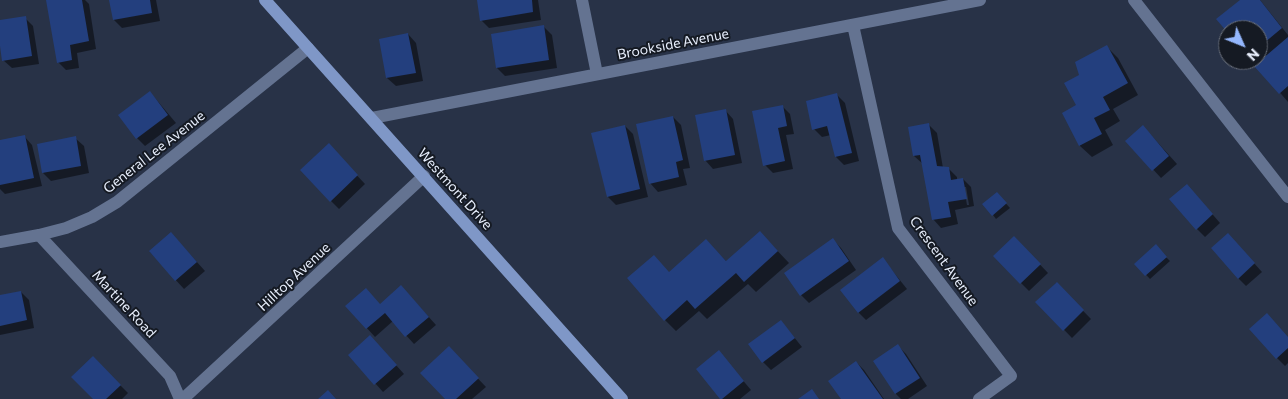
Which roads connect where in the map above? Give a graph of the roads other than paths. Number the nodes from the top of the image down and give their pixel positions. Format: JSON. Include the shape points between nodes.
{"nodes":[{"id":1,"x":265,"y":0,"type":"edge"},
{"id":2,"x":582,"y":0,"type":"edge"},
{"id":3,"x":980,"y":0,"type":"edge"},
{"id":4,"x":1134,"y":0,"type":"edge"},
{"id":5,"x":853,"y":24,"type":"junction"},
{"id":6,"x":308,"y":48,"type":"junction"},
{"id":7,"x":597,"y":74,"type":"junction"},
{"id":8,"x":372,"y":118,"type":"junction"},
{"id":9,"x":424,"y":176,"type":"junction"},
{"id":10,"x":1288,"y":197,"type":"edge"},
{"id":11,"x":39,"y":235,"type":"junction"},
{"id":12,"x":0,"y":242,"type":"edge"},
{"id":13,"x":181,"y":399,"type":"edge"},
{"id":14,"x":622,"y":399,"type":"edge"},
{"id":15,"x":979,"y":399,"type":"edge"}],
"edges":[{"from":1,"to":6,"type":"street","name":"Westmont Drive"},
{"from":2,"to":7,"type":"street"},
{"from":3,"to":5,"type":"street","name":"Brookside Avenue"},
{"from":4,"to":10,"type":"street"},
{"from":5,"to":7,"type":"street","name":"Brookside Avenue"},
{"from":5,"to":15,"type":"street","name":"Crescent Avenue","via":[[898,228],[1011,376]]},
{"from":6,"to":8,"type":"street","name":"Westmont Drive"},
{"from":6,"to":11,"type":"street","name":"General Lee Avenue","via":[[117,202],[66,228]]},
{"from":7,"to":8,"type":"street","name":"Brookside Avenue"},
{"from":8,"to":9,"type":"street","name":"Westmont Drive"},
{"from":9,"to":13,"type":"street","name":"Hilltop Avenue"},
{"from":9,"to":14,"type":"street","name":"Westmont Drive"},
{"from":11,"to":12,"type":"street","name":"General Lee Avenue"},
{"from":11,"to":13,"type":"street","name":"Martine Road","via":[[170,376]]}]}
